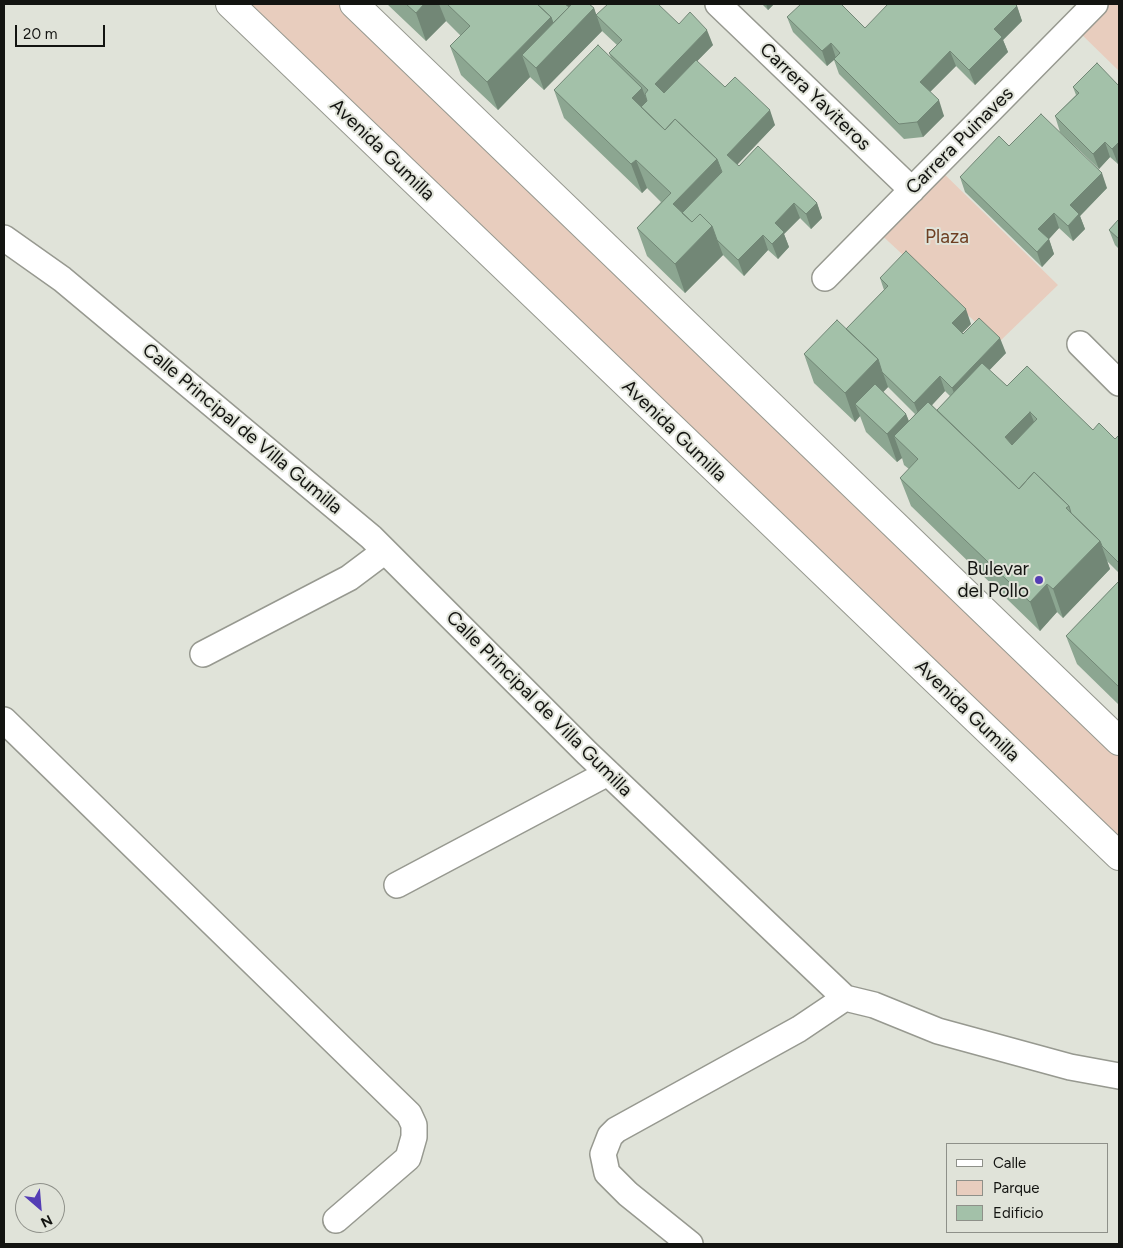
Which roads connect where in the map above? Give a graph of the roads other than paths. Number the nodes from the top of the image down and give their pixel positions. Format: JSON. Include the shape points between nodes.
{"nodes":[{"id":1,"x":230,"y":4,"type":"edge"},
{"id":2,"x":354,"y":4,"type":"edge"},
{"id":3,"x":718,"y":4,"type":"edge"},
{"id":4,"x":1095,"y":4,"type":"edge"},
{"id":5,"x":912,"y":190,"type":"junction"},
{"id":6,"x":4,"y":238,"type":"edge"},
{"id":7,"x":825,"y":278,"type":"dead end"},
{"id":8,"x":1080,"y":344,"type":"dead end"},
{"id":9,"x":1119,"y":382,"type":"edge"},
{"id":10,"x":385,"y":551,"type":"junction"},
{"id":11,"x":203,"y":654,"type":"dead end"},
{"id":12,"x":4,"y":720,"type":"edge"},
{"id":13,"x":1119,"y":742,"type":"edge"},
{"id":14,"x":608,"y":773,"type":"junction"},
{"id":15,"x":1119,"y":856,"type":"edge"},
{"id":16,"x":397,"y":885,"type":"dead end"},
{"id":17,"x":845,"y":998,"type":"junction"},
{"id":18,"x":1119,"y":1076,"type":"edge"},
{"id":19,"x":336,"y":1220,"type":"dead end"},
{"id":20,"x":690,"y":1244,"type":"edge"}],
"edges":[{"from":1,"to":15,"type":"main road","name":"Avenida Gumilla"},
{"from":2,"to":13,"type":"main road"},
{"from":3,"to":5,"type":"street","name":"Carrera Yaviteros"},
{"from":4,"to":5,"type":"street","name":"Carrera Puinaves"},
{"from":5,"to":7,"type":"street","name":"Carrera Puinaves"},
{"from":6,"to":10,"type":"street","name":"Calle Principal de Villa Gumilla","via":[[70,286]]},
{"from":8,"to":9,"type":"street"},
{"from":10,"to":11,"type":"street","via":[[349,578]]},
{"from":10,"to":14,"type":"street","name":"Calle Principal de Villa Gumilla"},
{"from":12,"to":19,"type":"street","via":[[409,1114],[414,1125],[414,1137],[408,1158]]},
{"from":14,"to":16,"type":"street"},
{"from":14,"to":17,"type":"street","name":"Calle Principal de Villa Gumilla"},
{"from":17,"to":18,"type":"street","via":[[874,1004],[938,1031],[1070,1067]]},
{"from":17,"to":20,"type":"street","via":[[799,1029],[610,1136],[603,1154],[607,1173]]}]}
